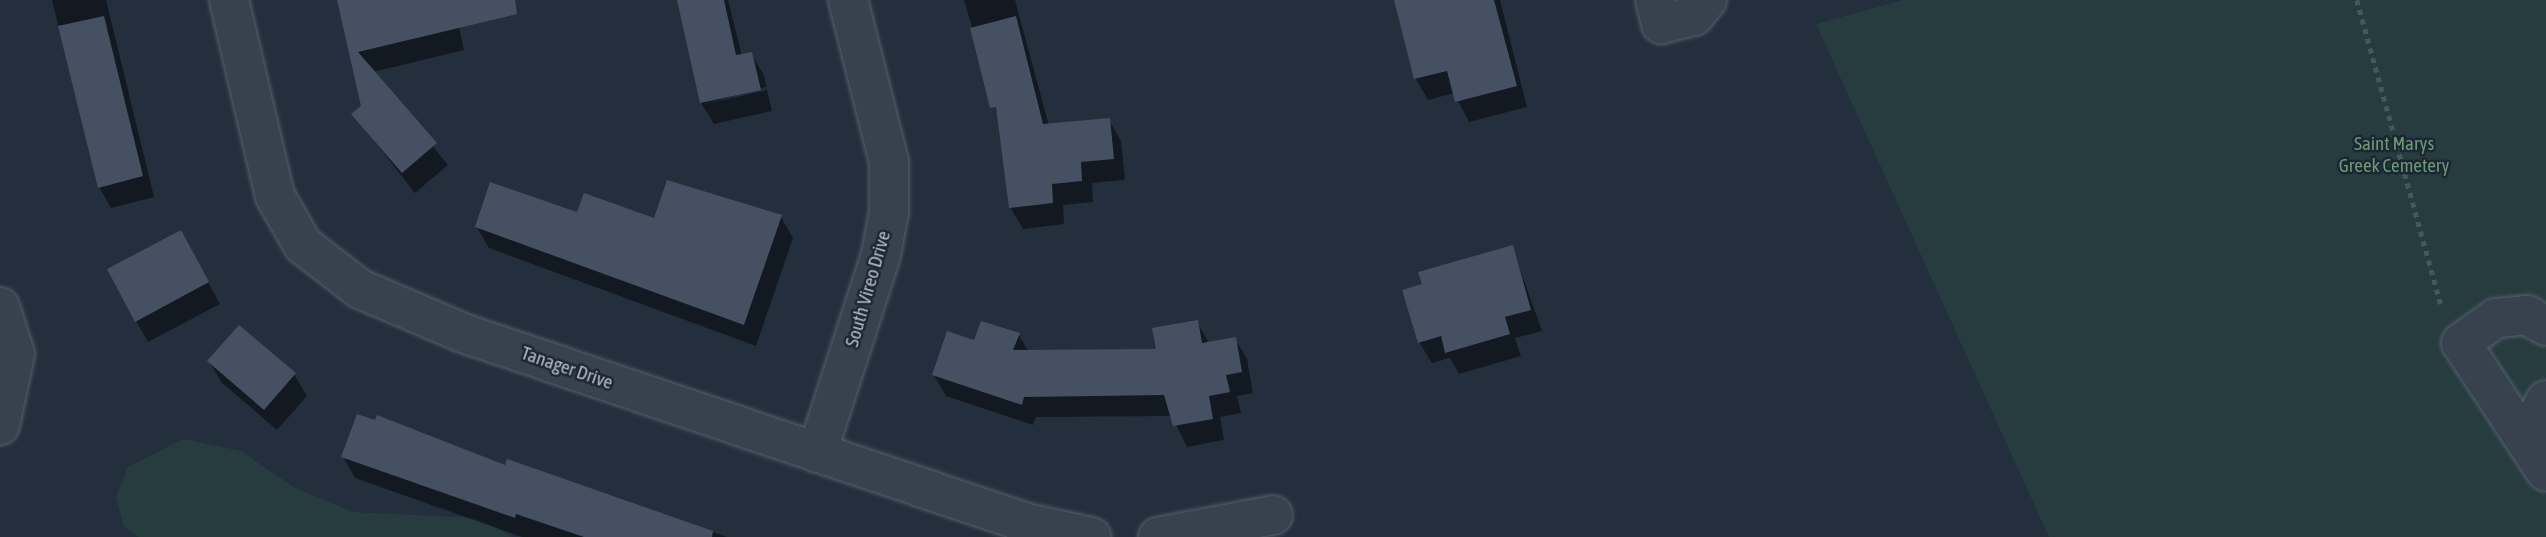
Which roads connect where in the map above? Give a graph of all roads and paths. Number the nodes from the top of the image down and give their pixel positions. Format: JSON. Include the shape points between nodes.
{"nodes":[{"id":1,"x":229,"y":0,"type":"edge"},
{"id":2,"x":848,"y":0,"type":"edge"},
{"id":3,"x":1655,"y":0,"type":"edge"},
{"id":4,"x":1707,"y":0,"type":"edge"},
{"id":5,"x":2357,"y":0,"type":"edge"},
{"id":6,"x":0,"y":307,"type":"edge"},
{"id":7,"x":2546,"y":326,"type":"edge"},
{"id":8,"x":2461,"y":343,"type":"junction"},
{"id":9,"x":2546,"y":400,"type":"edge"},
{"id":10,"x":0,"y":425,"type":"edge"},
{"id":11,"x":2525,"y":440,"type":"junction"},
{"id":12,"x":817,"y":453,"type":"junction"},
{"id":13,"x":2546,"y":472,"type":"edge"},
{"id":14,"x":1273,"y":515,"type":"dead end"},
{"id":15,"x":1092,"y":537,"type":"edge"},
{"id":16,"x":1158,"y":537,"type":"edge"}],
"edges":[{"from":1,"to":12,"type":"street","name":"Tanager Drive","via":[[275,196],[303,245],[360,289],[463,333]]},
{"from":2,"to":12,"type":"street","name":"South Vireo Drive","via":[[889,162],[889,212],[881,255]]},
{"from":3,"to":4,"type":"street","via":[[1661,24],[1694,16]]},
{"from":5,"to":8,"type":"path","via":[[2425,262]]},
{"from":6,"to":10,"type":"street","via":[[15,354]]},
{"from":7,"to":8,"type":"street","via":[[2527,315],[2496,318]]},
{"from":8,"to":11,"type":"street"},
{"from":9,"to":11,"type":"street"},
{"from":11,"to":13,"type":"street"},
{"from":12,"to":15,"type":"street","name":"Tanager Drive","via":[[1027,523]]},
{"from":14,"to":16,"type":"street"}]}
